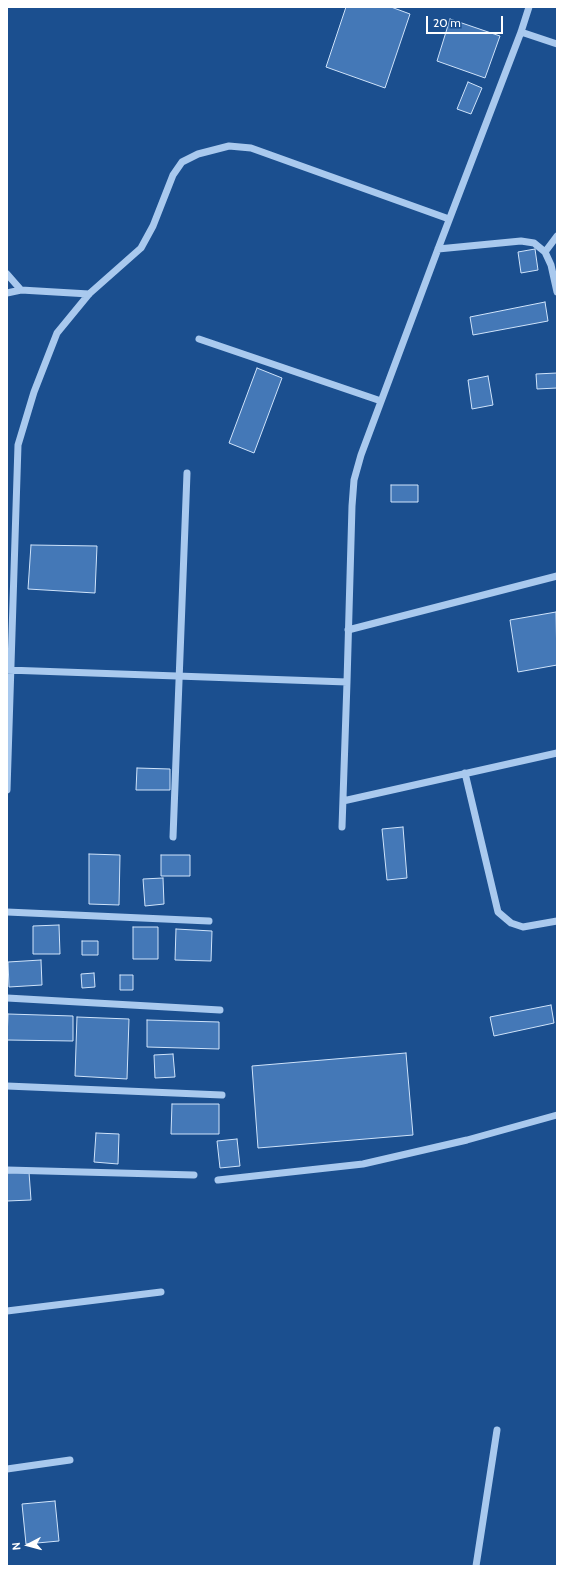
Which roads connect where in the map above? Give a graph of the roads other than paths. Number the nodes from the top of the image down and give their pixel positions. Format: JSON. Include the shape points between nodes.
{"nodes":[{"id":1,"x":529,"y":7,"type":"edge"},
{"id":2,"x":521,"y":32,"type":"junction"},
{"id":3,"x":557,"y":44,"type":"edge"},
{"id":4,"x":449,"y":219,"type":"junction"},
{"id":5,"x":557,"y":236,"type":"edge"},
{"id":6,"x":438,"y":249,"type":"junction"},
{"id":7,"x":545,"y":252,"type":"junction"},
{"id":8,"x":7,"y":274,"type":"edge"},
{"id":9,"x":21,"y":290,"type":"junction"},
{"id":10,"x":557,"y":292,"type":"edge"},
{"id":11,"x":7,"y":293,"type":"edge"},
{"id":12,"x":89,"y":294,"type":"junction"},
{"id":13,"x":199,"y":339,"type":"dead end"},
{"id":14,"x":381,"y":401,"type":"junction"},
{"id":15,"x":187,"y":473,"type":"dead end"},
{"id":16,"x":557,"y":576,"type":"edge"},
{"id":17,"x":348,"y":630,"type":"junction"},
{"id":18,"x":9,"y":670,"type":"edge"},
{"id":19,"x":178,"y":676,"type":"junction"},
{"id":20,"x":346,"y":682,"type":"junction"},
{"id":21,"x":557,"y":753,"type":"edge"},
{"id":22,"x":465,"y":773,"type":"junction"},
{"id":23,"x":7,"y":790,"type":"edge"},
{"id":24,"x":343,"y":801,"type":"junction"},
{"id":25,"x":342,"y":826,"type":"dead end"},
{"id":26,"x":173,"y":837,"type":"dead end"},
{"id":27,"x":7,"y":912,"type":"edge"},
{"id":28,"x":209,"y":921,"type":"dead end"},
{"id":29,"x":557,"y":921,"type":"edge"},
{"id":30,"x":7,"y":998,"type":"edge"},
{"id":31,"x":220,"y":1010,"type":"dead end"},
{"id":32,"x":7,"y":1086,"type":"edge"},
{"id":33,"x":222,"y":1095,"type":"dead end"},
{"id":34,"x":557,"y":1115,"type":"edge"},
{"id":35,"x":7,"y":1170,"type":"edge"},
{"id":36,"x":194,"y":1175,"type":"dead end"},
{"id":37,"x":218,"y":1180,"type":"dead end"},
{"id":38,"x":162,"y":1292,"type":"dead end"},
{"id":39,"x":7,"y":1311,"type":"edge"},
{"id":40,"x":498,"y":1430,"type":"dead end"},
{"id":41,"x":70,"y":1460,"type":"dead end"},
{"id":42,"x":7,"y":1469,"type":"edge"},
{"id":43,"x":476,"y":1566,"type":"edge"}],
"edges":[{"from":1,"to":2,"type":"street"},
{"from":2,"to":3,"type":"street"},
{"from":2,"to":4,"type":"street"},
{"from":4,"to":6,"type":"street"},
{"from":4,"to":12,"type":"street","via":[[251,148],[229,146],[198,154],[182,162],[173,175],[153,226],[141,248]]},
{"from":5,"to":7,"type":"street"},
{"from":6,"to":7,"type":"street","via":[[521,241],[534,242]]},
{"from":6,"to":14,"type":"street"},
{"from":7,"to":10,"type":"street","via":[[551,265]]},
{"from":8,"to":9,"type":"street"},
{"from":9,"to":11,"type":"street"},
{"from":9,"to":12,"type":"street"},
{"from":12,"to":18,"type":"street","via":[[57,333],[34,392],[18,445]]},
{"from":13,"to":14,"type":"street"},
{"from":14,"to":17,"type":"street","via":[[354,480]]},
{"from":15,"to":19,"type":"street"},
{"from":16,"to":17,"type":"street"},
{"from":17,"to":20,"type":"street"},
{"from":18,"to":19,"type":"street"},
{"from":18,"to":23,"type":"street"},
{"from":19,"to":20,"type":"street"},
{"from":19,"to":26,"type":"street"},
{"from":20,"to":24,"type":"street"},
{"from":21,"to":22,"type":"street"},
{"from":22,"to":24,"type":"street"},
{"from":22,"to":29,"type":"street","via":[[498,912],[510,923],[523,927]]},
{"from":24,"to":25,"type":"street"},
{"from":27,"to":28,"type":"street"},
{"from":30,"to":31,"type":"street"},
{"from":32,"to":33,"type":"street"},
{"from":34,"to":37,"type":"street","via":[[467,1140],[362,1164]]},
{"from":35,"to":36,"type":"street"},
{"from":38,"to":39,"type":"street"},
{"from":40,"to":43,"type":"street"},
{"from":41,"to":42,"type":"street"}]}
